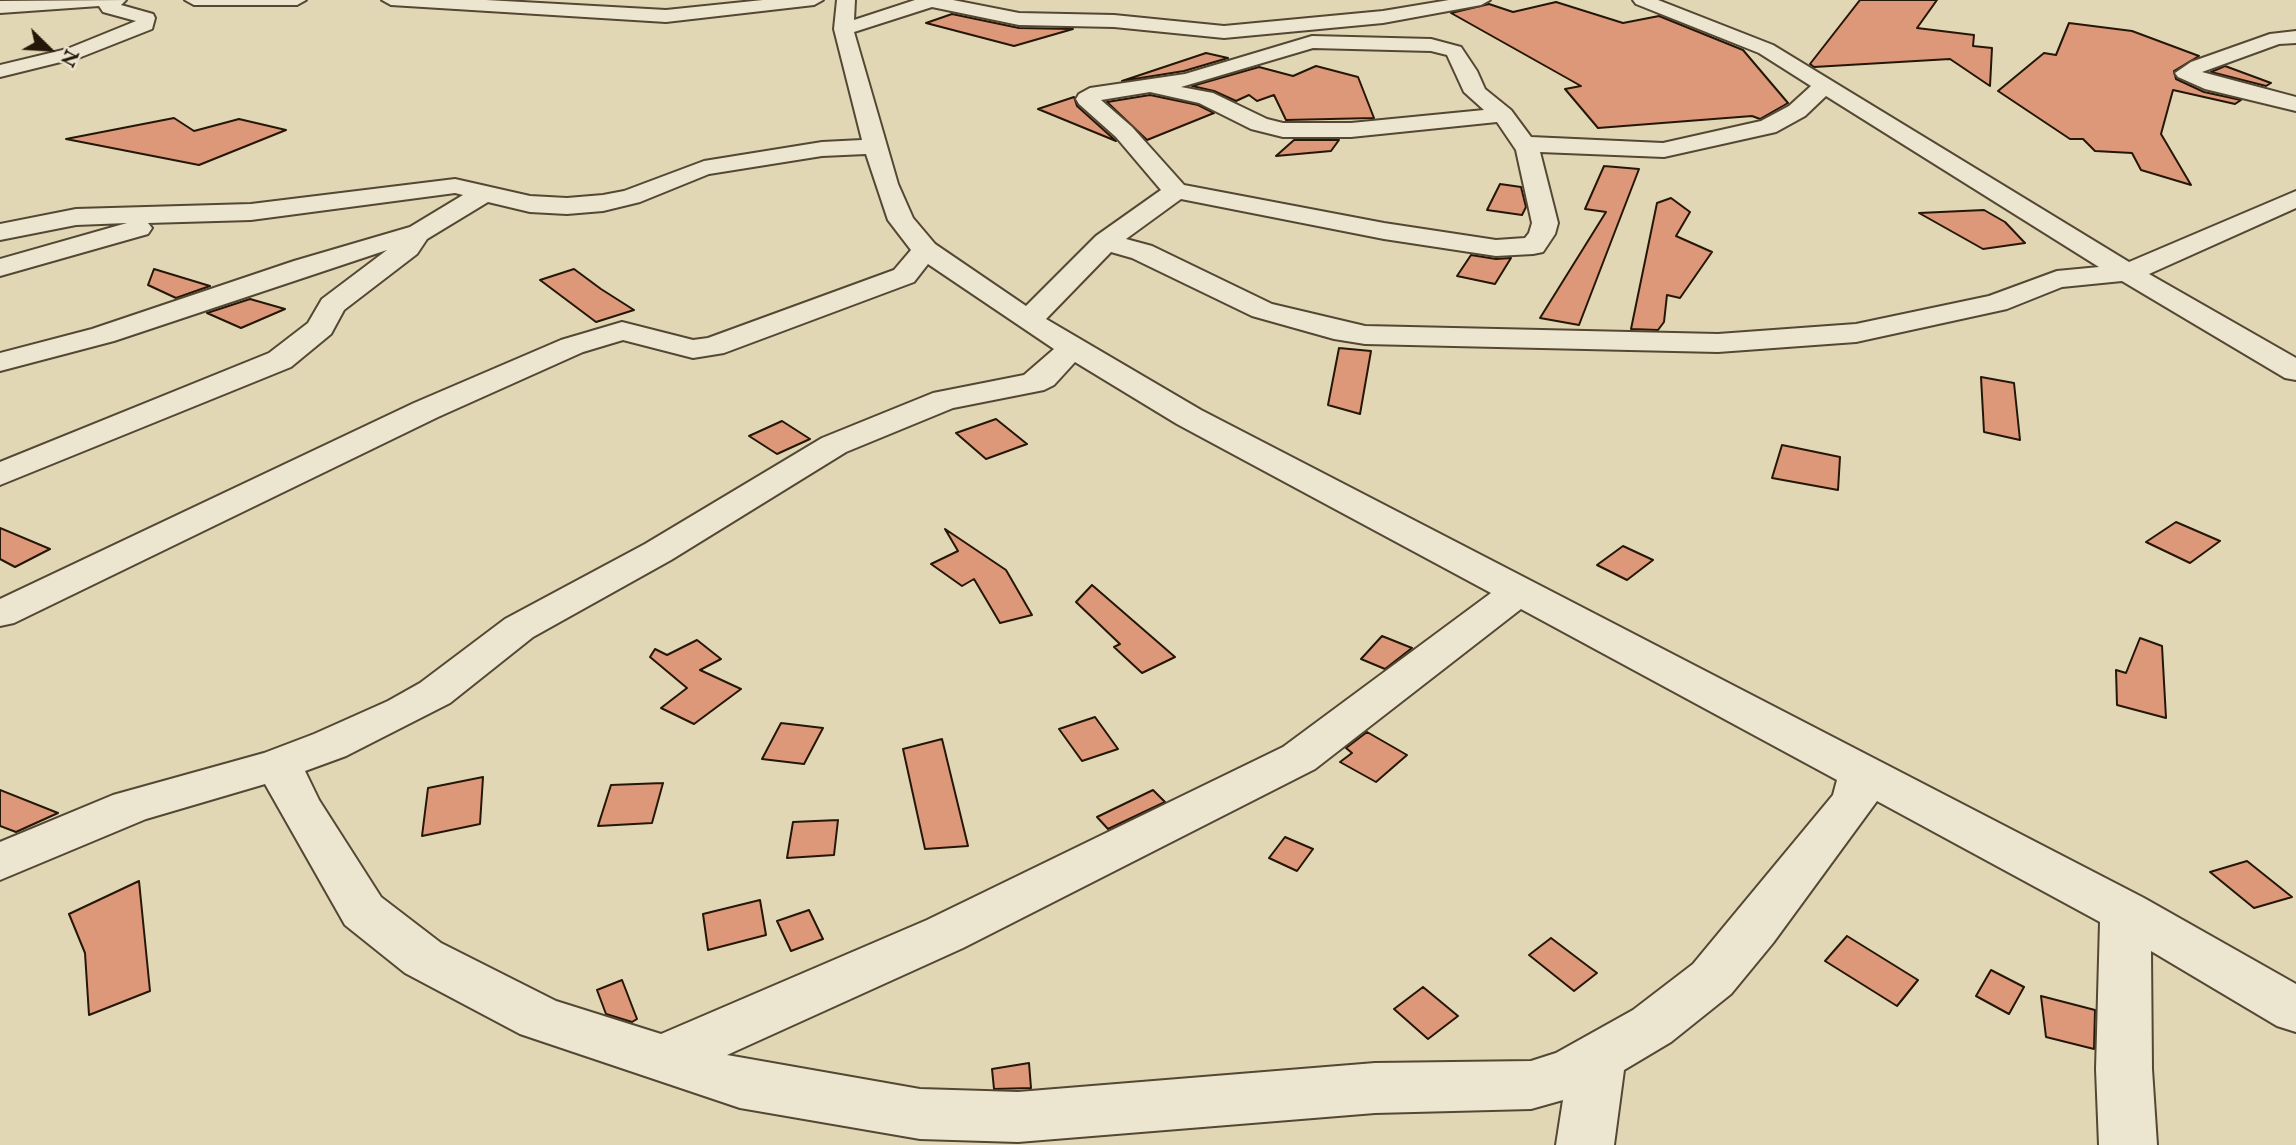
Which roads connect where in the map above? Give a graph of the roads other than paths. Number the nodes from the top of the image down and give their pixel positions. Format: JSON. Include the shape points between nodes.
{"nodes":[{"id":1,"x":109,"y":0,"type":"edge"},
{"id":2,"x":117,"y":0,"type":"edge"},
{"id":3,"x":194,"y":0,"type":"edge"},
{"id":4,"x":297,"y":0,"type":"edge"},
{"id":5,"x":391,"y":0,"type":"edge"},
{"id":6,"x":814,"y":0,"type":"edge"},
{"id":7,"x":1480,"y":0,"type":"edge"},
{"id":8,"x":1642,"y":0,"type":"edge"},
{"id":9,"x":932,"y":1,"type":"edge"},
{"id":10,"x":1094,"y":2,"type":"dead end"},
{"id":11,"x":0,"y":7,"type":"edge"},
{"id":12,"x":845,"y":14,"type":"edge"},
{"id":13,"x":1051,"y":19,"type":"junction"},
{"id":14,"x":2296,"y":37,"type":"edge"},
{"id":15,"x":0,"y":71,"type":"edge"},
{"id":16,"x":1824,"y":86,"type":"junction"},
{"id":17,"x":1138,"y":87,"type":"junction"},
{"id":18,"x":2296,"y":104,"type":"edge"},
{"id":19,"x":1503,"y":116,"type":"junction"},
{"id":20,"x":1524,"y":144,"type":"junction"},
{"id":21,"x":874,"y":146,"type":"junction"},
{"id":22,"x":1176,"y":191,"type":"junction"},
{"id":23,"x":485,"y":193,"type":"junction"},
{"id":24,"x":2289,"y":208,"type":"edge"},
{"id":25,"x":174,"y":215,"type":"junction"},
{"id":26,"x":0,"y":232,"type":"edge"},
{"id":27,"x":418,"y":233,"type":"junction"},
{"id":28,"x":1105,"y":242,"type":"junction"},
{"id":29,"x":925,"y":250,"type":"junction"},
{"id":30,"x":0,"y":268,"type":"edge"},
{"id":31,"x":2130,"y":272,"type":"junction"},
{"id":32,"x":1028,"y":321,"type":"junction"},
{"id":33,"x":1072,"y":348,"type":"junction"},
{"id":34,"x":0,"y":362,"type":"edge"},
{"id":35,"x":2296,"y":371,"type":"edge"},
{"id":36,"x":0,"y":474,"type":"edge"},
{"id":37,"x":1518,"y":592,"type":"junction"},
{"id":38,"x":0,"y":614,"type":"edge"},
{"id":39,"x":279,"y":764,"type":"junction"},
{"id":40,"x":1862,"y":773,"type":"junction"},
{"id":41,"x":0,"y":862,"type":"edge"},
{"id":42,"x":2126,"y":912,"type":"junction"},
{"id":43,"x":2296,"y":1010,"type":"edge"},
{"id":44,"x":1598,"y":1055,"type":"junction"},
{"id":45,"x":663,"y":1059,"type":"junction"},
{"id":46,"x":1585,"y":1145,"type":"edge"},
{"id":47,"x":2128,"y":1145,"type":"edge"}],
"edges":[{"from":1,"to":11,"type":"street"},
{"from":2,"to":15,"type":"street","via":[[108,6],[146,18],[145,25],[74,54]]},
{"from":3,"to":4,"type":"street"},
{"from":5,"to":6,"type":"street","via":[[666,16]]},
{"from":7,"to":13,"type":"street","via":[[1383,17],[1224,32]]},
{"from":8,"to":16,"type":"street","via":[[1766,49]]},
{"from":9,"to":12,"type":"street"},
{"from":9,"to":13,"type":"street","via":[[1019,19]]},
{"from":10,"to":13,"type":"street"},
{"from":12,"to":21,"type":"street"},
{"from":14,"to":18,"type":"street","via":[[2277,38],[2185,73]]},
{"from":16,"to":20,"type":"street","via":[[1797,111],[1768,127],[1664,150]]},
{"from":16,"to":31,"type":"street"},
{"from":17,"to":19,"type":"street","via":[[1205,98],[1283,130],[1351,130]]},
{"from":17,"to":19,"type":"street","via":[[1209,74],[1312,42],[1431,46],[1454,51],[1475,92]]},
{"from":17,"to":22,"type":"street","via":[[1087,99],[1124,132]]},
{"from":19,"to":20,"type":"street"},
{"from":20,"to":22,"type":"street","via":[[1545,223],[1542,234],[1527,249],[1384,231]]},
{"from":21,"to":23,"type":"street","via":[[822,149],[704,168],[603,203],[530,204]]},
{"from":21,"to":29,"type":"street","via":[[901,220]]},
{"from":22,"to":28,"type":"street"},
{"from":23,"to":25,"type":"street","via":[[455,186],[251,212]]},
{"from":23,"to":27,"type":"street"},
{"from":24,"to":31,"type":"street"},
{"from":25,"to":26,"type":"street","via":[[76,217]]},
{"from":25,"to":30,"type":"street"},
{"from":27,"to":34,"type":"street","via":[[103,335]]},
{"from":27,"to":36,"type":"street","via":[[407,248],[332,305],[320,328],[280,360]]},
{"from":28,"to":31,"type":"street","via":[[1142,252],[1262,310],[1365,335],[1718,343],[1856,333],[1997,303],[2057,279]]},
{"from":28,"to":32,"type":"street"},
{"from":29,"to":32,"type":"street"},
{"from":29,"to":38,"type":"street","via":[[904,276],[713,346],[693,349],[622,331],[572,346],[426,410]]},
{"from":31,"to":35,"type":"street"},
{"from":32,"to":33,"type":"street"},
{"from":33,"to":37,"type":"street","via":[[1189,417]]},
{"from":33,"to":39,"type":"street","via":[[1032,383],[944,400],[834,445],[659,552],[519,628],[435,693],[330,745]]},
{"from":37,"to":40,"type":"street"},
{"from":37,"to":45,"type":"street","via":[[1299,758],[944,934]]},
{"from":39,"to":41,"type":"street","via":[[130,807]]},
{"from":39,"to":45,"type":"street","via":[[363,911],[423,958],[539,1018]]},
{"from":40,"to":42,"type":"street"},
{"from":40,"to":44,"type":"street","via":[[1855,800],[1712,979],[1652,1026]]},
{"from":42,"to":43,"type":"street"},
{"from":42,"to":47,"type":"street"},
{"from":44,"to":45,"type":"street","via":[[1571,1073],[1531,1085],[1375,1088],[1018,1117],[920,1114],[740,1084]]},
{"from":44,"to":46,"type":"street"}]}
